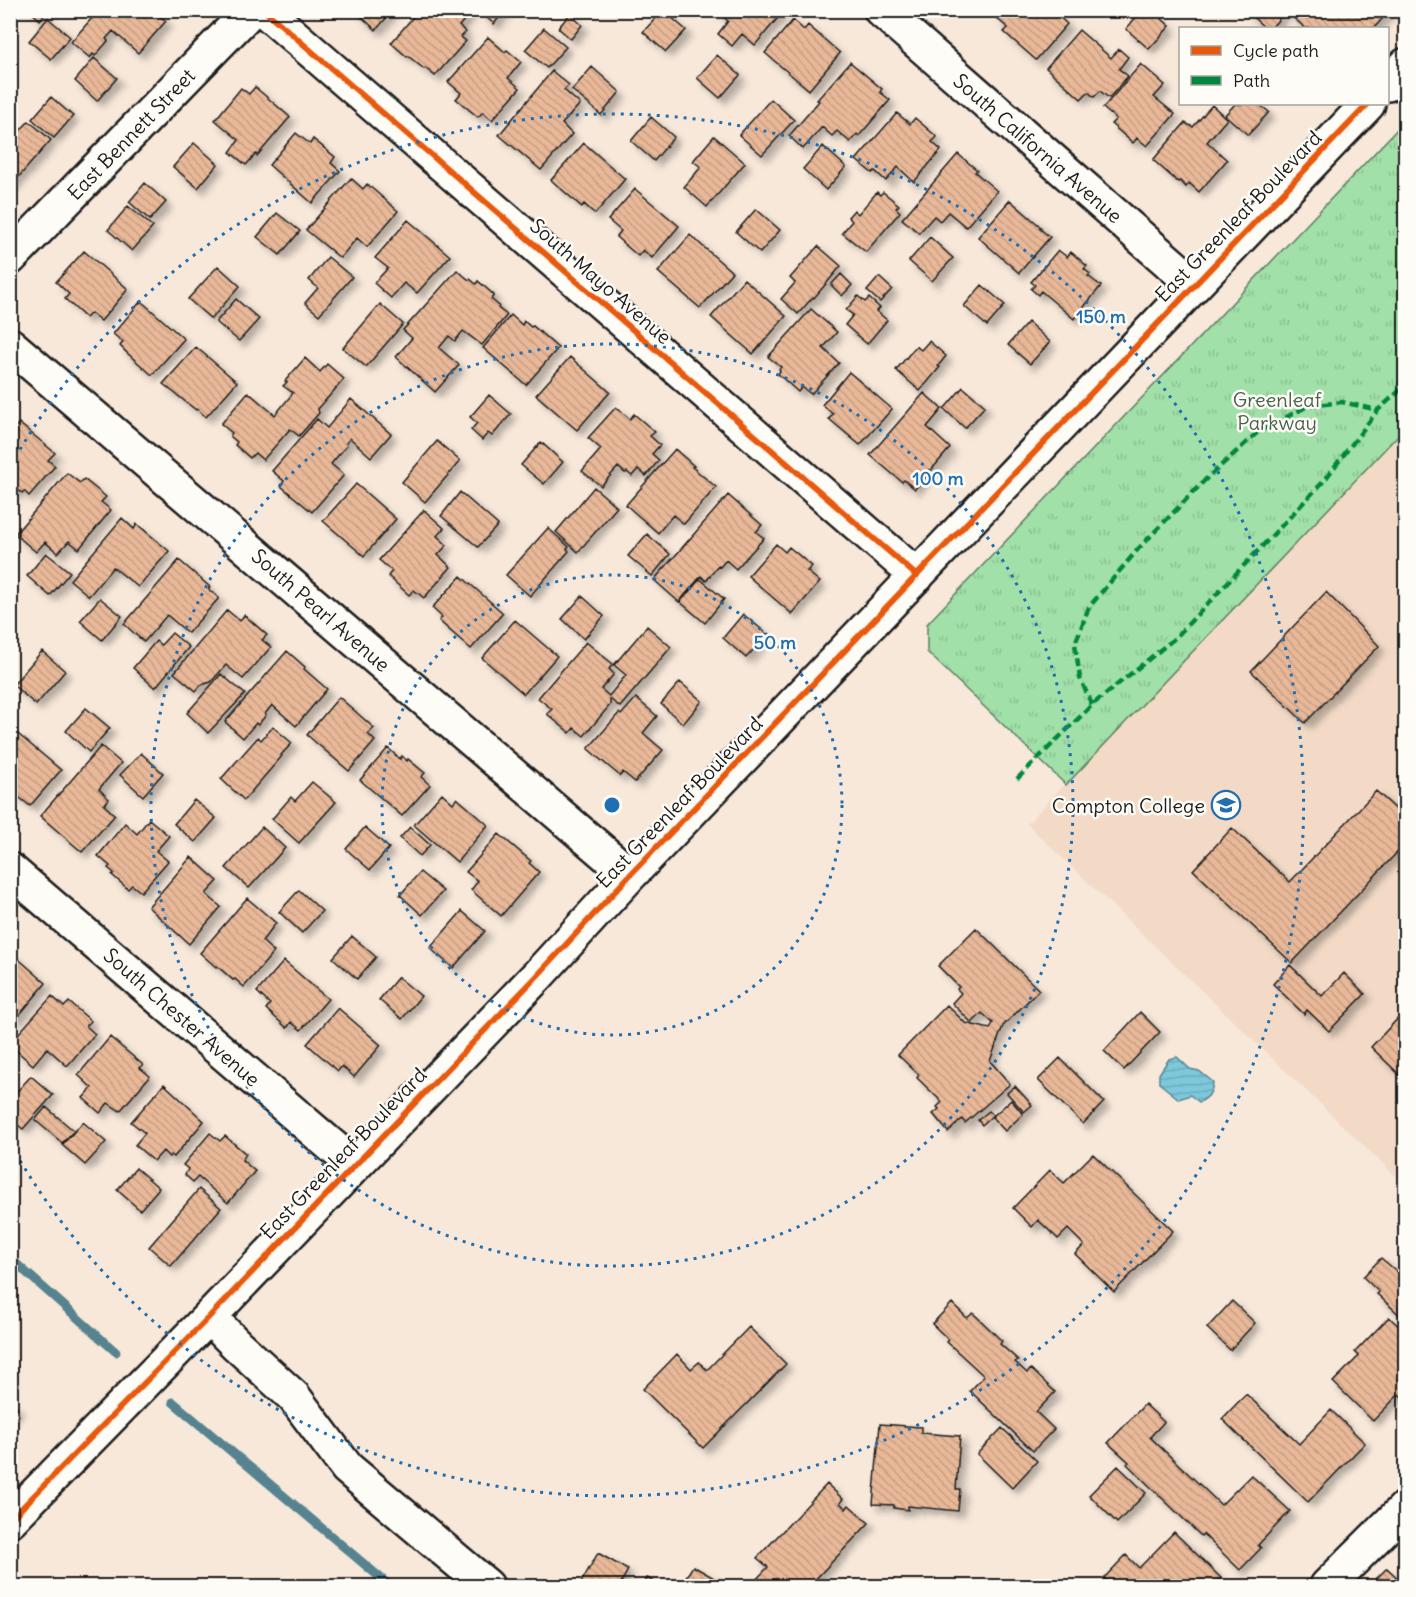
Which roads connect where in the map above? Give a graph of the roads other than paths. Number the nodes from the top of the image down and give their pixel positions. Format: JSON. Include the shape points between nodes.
{"nodes":[{"id":1,"x":252,"y":10,"type":"edge"},
{"id":2,"x":264,"y":10,"type":"edge"},
{"id":3,"x":881,"y":10,"type":"edge"},
{"id":4,"x":1406,"y":65,"type":"edge"},
{"id":5,"x":1389,"y":83,"type":"edge"},
{"id":6,"x":1367,"y":105,"type":"edge"},
{"id":7,"x":10,"y":258,"type":"edge"},
{"id":8,"x":1195,"y":285,"type":"junction"},
{"id":9,"x":10,"y":345,"type":"edge"},
{"id":10,"x":917,"y":576,"type":"junction"},
{"id":11,"x":10,"y":870,"type":"edge"},
{"id":12,"x":630,"y":875,"type":"junction"},
{"id":13,"x":354,"y":1165,"type":"junction"},
{"id":14,"x":209,"y":1317,"type":"junction"},
{"id":15,"x":1406,"y":1507,"type":"edge"},
{"id":16,"x":10,"y":1521,"type":"edge"},
{"id":17,"x":487,"y":1587,"type":"edge"},
{"id":18,"x":1328,"y":1587,"type":"edge"}],
"edges":[{"from":1,"to":7,"type":"street","name":"East Bennett Street"},
{"from":2,"to":10,"type":"street","name":"South Mayo Avenue"},
{"from":3,"to":8,"type":"street","name":"South California Avenue"},
{"from":4,"to":5,"type":"street"},
{"from":6,"to":8,"type":"street","name":"East Greenleaf Boulevard"},
{"from":8,"to":10,"type":"street","name":"East Greenleaf Boulevard"},
{"from":9,"to":12,"type":"street","name":"South Pearl Avenue"},
{"from":10,"to":12,"type":"street","name":"East Greenleaf Boulevard"},
{"from":11,"to":13,"type":"street","name":"South Chester Avenue"},
{"from":12,"to":13,"type":"street","name":"East Greenleaf Boulevard"},
{"from":13,"to":14,"type":"street","name":"East Greenleaf Boulevard"},
{"from":14,"to":16,"type":"street","name":"East Greenleaf Boulevard"},
{"from":14,"to":17,"type":"street","via":[[294,1397],[348,1468]]},
{"from":15,"to":18,"type":"street"}]}
